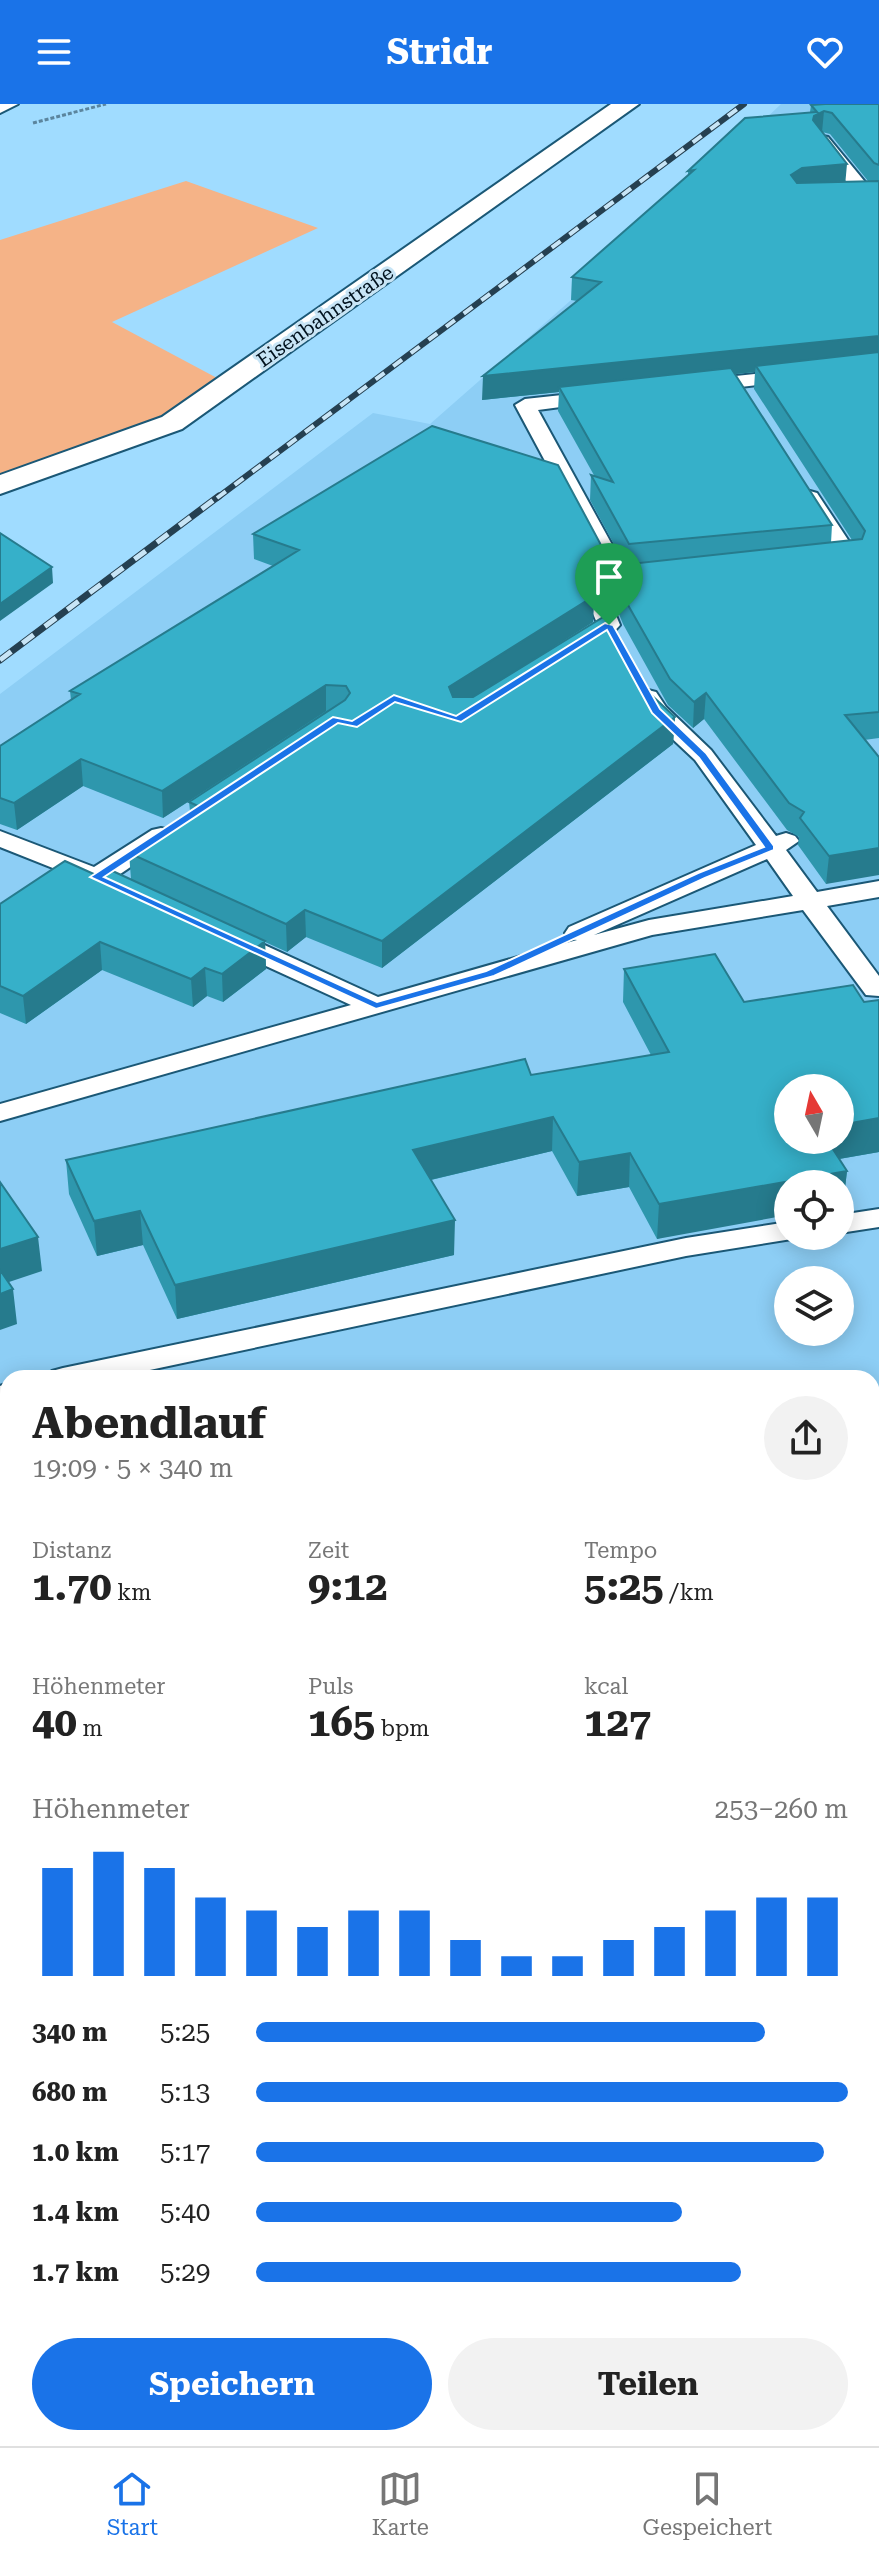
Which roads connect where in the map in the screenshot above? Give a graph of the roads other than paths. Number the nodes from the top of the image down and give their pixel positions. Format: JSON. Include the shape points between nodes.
{"nodes":[{"id":1,"x":10,"y":104,"type":"edge"},
{"id":2,"x":627,"y":104,"type":"edge"},
{"id":3,"x":0,"y":108,"type":"edge"},
{"id":4,"x":822,"y":140,"type":"edge"},
{"id":5,"x":864,"y":194,"type":"edge"},
{"id":6,"x":809,"y":374,"type":"edge"},
{"id":7,"x":736,"y":382,"type":"junction"},
{"id":8,"x":673,"y":389,"type":"edge"},
{"id":9,"x":626,"y":394,"type":"edge"},
{"id":10,"x":752,"y":407,"type":"edge"},
{"id":11,"x":800,"y":482,"type":"edge"},
{"id":12,"x":0,"y":485,"type":"edge"},
{"id":13,"x":803,"y":562,"type":"edge"},
{"id":14,"x":634,"y":579,"type":"edge"},
{"id":15,"x":604,"y":582,"type":"junction"},
{"id":16,"x":609,"y":625,"type":"junction"},
{"id":17,"x":622,"y":649,"type":"edge"},
{"id":18,"x":569,"y":650,"type":"edge"},
{"id":19,"x":635,"y":674,"type":"edge"},
{"id":20,"x":184,"y":819,"type":"edge"},
{"id":21,"x":0,"y":838,"type":"edge"},
{"id":22,"x":779,"y":844,"type":"junction"},
{"id":23,"x":96,"y":877,"type":"junction"},
{"id":24,"x":879,"y":889,"type":"edge"},
{"id":25,"x":124,"y":890,"type":"edge"},
{"id":26,"x":812,"y":901,"type":"junction"},
{"id":27,"x":208,"y":929,"type":"edge"},
{"id":28,"x":490,"y":974,"type":"junction"},
{"id":29,"x":875,"y":989,"type":"dead end"},
{"id":30,"x":376,"y":1006,"type":"junction"},
{"id":31,"x":0,"y":1113,"type":"edge"},
{"id":32,"x":879,"y":1218,"type":"edge"},
{"id":33,"x":854,"y":1222,"type":"edge"},
{"id":34,"x":774,"y":1233,"type":"edge"},
{"id":35,"x":101,"y":1370,"type":"edge"}],
"edges":[{"from":1,"to":3,"type":"lane"},
{"from":2,"to":12,"type":"street","name":"Eisenbahnstraße","via":[[172,423]]},
{"from":4,"to":5,"type":"lane"},
{"from":6,"to":7,"type":"lane"},
{"from":7,"to":8,"type":"lane"},
{"from":7,"to":10,"type":"lane"},
{"from":9,"to":15,"type":"lane","via":[[525,405],[616,572]]},
{"from":11,"to":13,"type":"lane","via":[[849,558]]},
{"from":14,"to":15,"type":"lane"},
{"from":15,"to":16,"type":"lane","via":[[594,590]]},
{"from":16,"to":17,"type":"lane"},
{"from":16,"to":18,"type":"lane"},
{"from":19,"to":22,"type":"lane","via":[[656,711],[703,755]]},
{"from":20,"to":23,"type":"lane"},
{"from":21,"to":23,"type":"lane"},
{"from":22,"to":26,"type":"lane"},
{"from":22,"to":28,"type":"lane"},
{"from":23,"to":25,"type":"lane"},
{"from":24,"to":26,"type":"lane"},
{"from":26,"to":28,"type":"lane","via":[[649,928]]},
{"from":26,"to":29,"type":"lane"},
{"from":27,"to":30,"type":"lane"},
{"from":28,"to":30,"type":"lane"},
{"from":30,"to":31,"type":"lane"},
{"from":32,"to":33,"type":"lane"},
{"from":34,"to":35,"type":"lane","via":[[686,1247]]}]}
